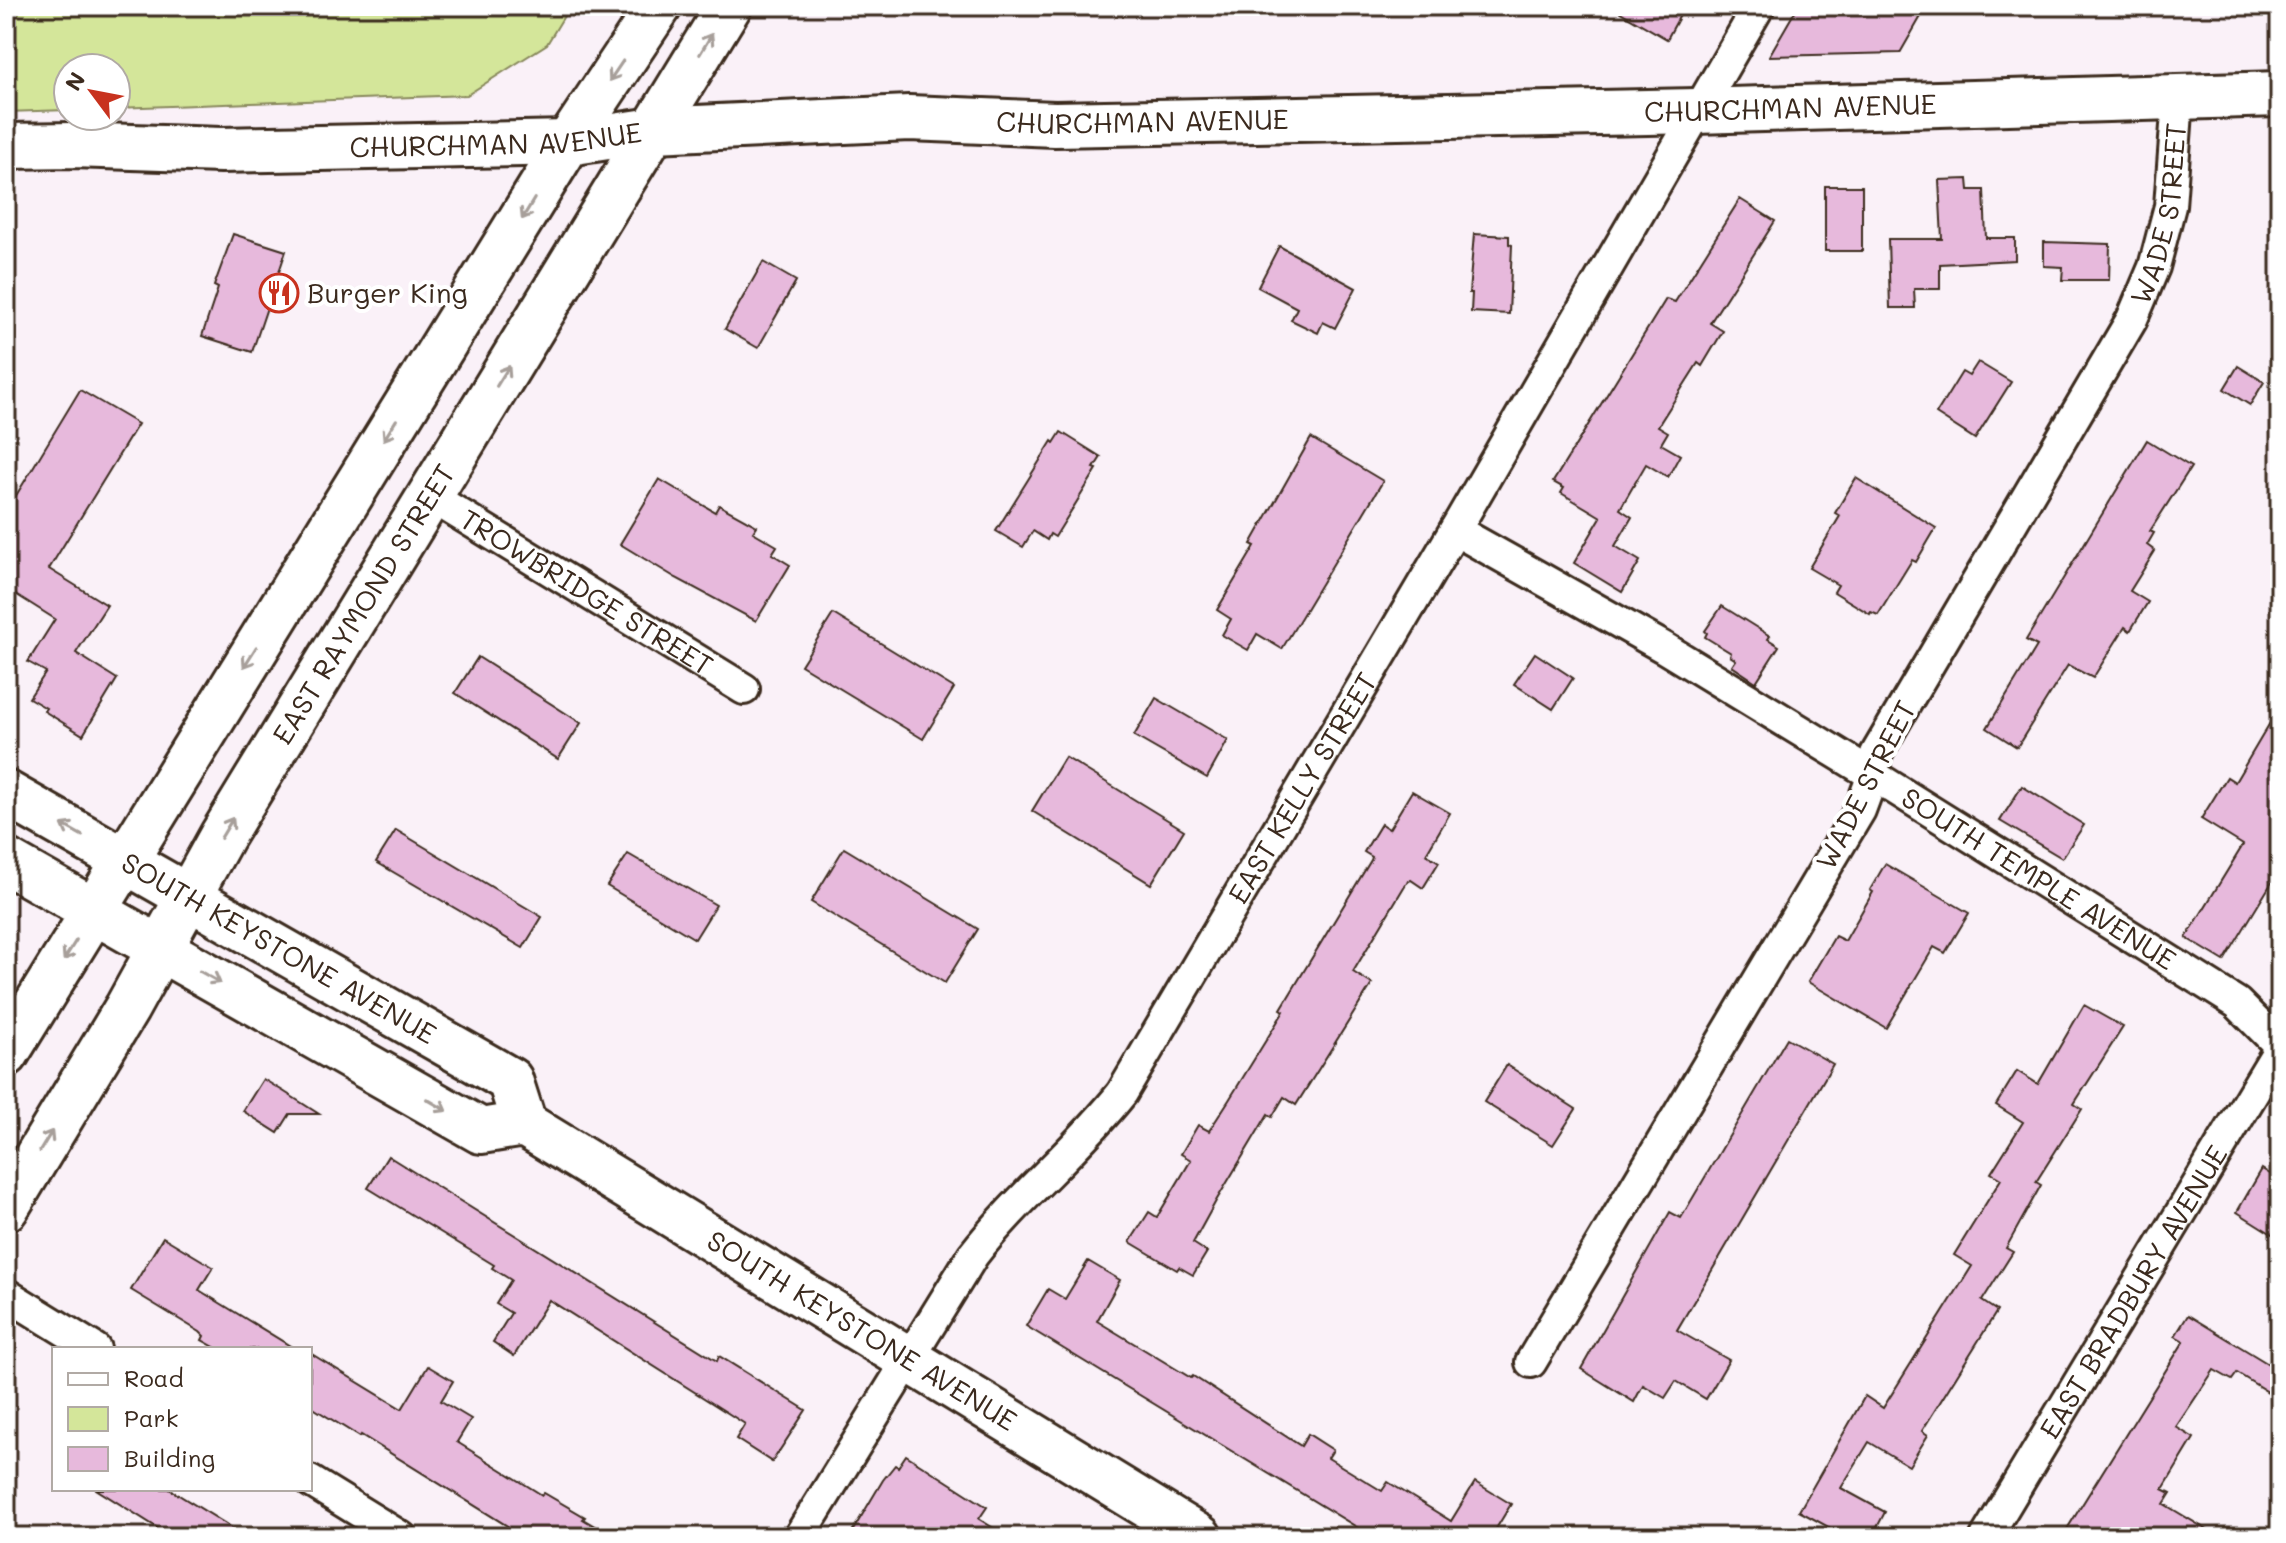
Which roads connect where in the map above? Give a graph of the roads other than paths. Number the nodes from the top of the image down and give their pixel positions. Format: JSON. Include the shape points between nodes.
{"nodes":[{"id":1,"x":659,"y":6,"type":"edge"},
{"id":2,"x":729,"y":6,"type":"edge"},
{"id":3,"x":1759,"y":6,"type":"edge"},
{"id":4,"x":2280,"y":94,"type":"edge"},
{"id":5,"x":2178,"y":99,"type":"junction"},
{"id":6,"x":1696,"y":111,"type":"junction"},
{"id":7,"x":654,"y":130,"type":"junction"},
{"id":8,"x":568,"y":143,"type":"junction"},
{"id":9,"x":6,"y":146,"type":"edge"},
{"id":10,"x":430,"y":496,"type":"junction"},
{"id":11,"x":1455,"y":530,"type":"junction"},
{"id":12,"x":744,"y":689,"type":"dead end"},
{"id":13,"x":1873,"y":775,"type":"junction"},
{"id":14,"x":6,"y":793,"type":"edge"},
{"id":15,"x":126,"y":860,"type":"junction"},
{"id":16,"x":6,"y":861,"type":"edge"},
{"id":17,"x":189,"y":896,"type":"junction"},
{"id":18,"x":93,"y":912,"type":"junction"},
{"id":19,"x":160,"y":948,"type":"junction"},
{"id":20,"x":2280,"y":1047,"type":"edge"},
{"id":21,"x":6,"y":1054,"type":"edge"},
{"id":22,"x":524,"y":1124,"type":"junction"},
{"id":23,"x":6,"y":1208,"type":"edge"},
{"id":24,"x":6,"y":1294,"type":"edge"},
{"id":25,"x":92,"y":1347,"type":"edge"},
{"id":26,"x":909,"y":1358,"type":"junction"},
{"id":27,"x":1531,"y":1362,"type":"dead end"},
{"id":28,"x":312,"y":1482,"type":"edge"},
{"id":29,"x":401,"y":1537,"type":"edge"},
{"id":30,"x":799,"y":1537,"type":"edge"},
{"id":31,"x":1199,"y":1537,"type":"edge"},
{"id":32,"x":1986,"y":1537,"type":"edge"}],
"edges":[{"from":1,"to":8,"type":"main road","one_way":true},
{"from":7,"to":2,"type":"main road","name":"EAST RAYMOND STREET","one_way":true},
{"from":3,"to":6,"type":"street","name":"EAST KELLY STREET"},
{"from":4,"to":5,"type":"main road","name":"CHURCHMAN AVENUE"},
{"from":5,"to":6,"type":"main road","name":"CHURCHMAN AVENUE"},
{"from":5,"to":13,"type":"street","name":"WADE STREET","via":[[2170,206],[2154,267],[2132,319],[1876,754]]},
{"from":6,"to":7,"type":"main road","name":"CHURCHMAN AVENUE","via":[[1055,124],[909,118]]},
{"from":6,"to":11,"type":"street","name":"EAST KELLY STREET"},
{"from":7,"to":8,"type":"main road","name":"CHURCHMAN AVENUE"},
{"from":10,"to":7,"type":"main road","name":"EAST RAYMOND STREET","one_way":true},
{"from":8,"to":9,"type":"main road","name":"CHURCHMAN AVENUE","via":[[221,150]]},
{"from":8,"to":15,"type":"main road","one_way":true},
{"from":10,"to":12,"type":"street","name":"TROWBRIDGE STREET"},
{"from":17,"to":10,"type":"main road","name":"EAST RAYMOND STREET","one_way":true},
{"from":11,"to":13,"type":"street","name":"SOUTH TEMPLE AVENUE","via":[[1663,647]]},
{"from":11,"to":26,"type":"street","name":"EAST KELLY STREET","via":[[1122,1093],[989,1234]]},
{"from":13,"to":20,"type":"street","name":"SOUTH TEMPLE AVENUE","via":[[2237,1003]]},
{"from":13,"to":27,"type":"street","name":"WADE STREET","via":[[1860,810]]},
{"from":15,"to":14,"type":"main road","name":"SOUTH KEYSTONE AVENUE","one_way":true},
{"from":15,"to":17,"type":"main road","name":"SOUTH KEYSTONE AVENUE"},
{"from":15,"to":18,"type":"main road"},
{"from":16,"to":18,"type":"main road","name":"SOUTH KEYSTONE AVENUE"},
{"from":17,"to":19,"type":"main road","name":"EAST RAYMOND STREET"},
{"from":17,"to":22,"type":"main road","name":"SOUTH KEYSTONE AVENUE","via":[[510,1080]]},
{"from":18,"to":19,"type":"main road","name":"SOUTH KEYSTONE AVENUE"},
{"from":18,"to":21,"type":"main road","one_way":true},
{"from":19,"to":22,"type":"main road","name":"SOUTH KEYSTONE AVENUE","one_way":true,"via":[[481,1131]]},
{"from":23,"to":19,"type":"main road","name":"EAST RAYMOND STREET","one_way":true},
{"from":20,"to":32,"type":"street","name":"EAST BRADBURY AVENUE"},
{"from":22,"to":26,"type":"main road","name":"SOUTH KEYSTONE AVENUE"},
{"from":24,"to":25,"type":"street"},
{"from":26,"to":30,"type":"street","name":"EAST KELLY STREET"},
{"from":26,"to":31,"type":"main road","name":"SOUTH KEYSTONE AVENUE"},
{"from":28,"to":29,"type":"street"}]}
